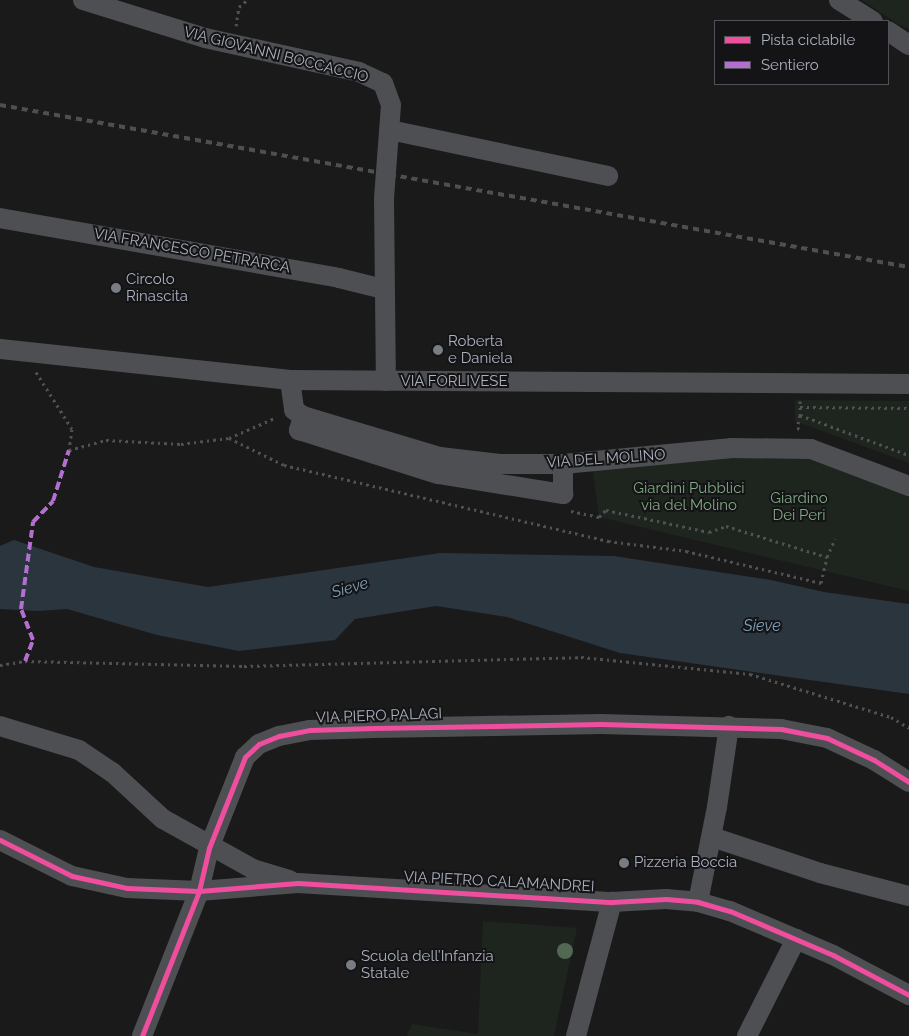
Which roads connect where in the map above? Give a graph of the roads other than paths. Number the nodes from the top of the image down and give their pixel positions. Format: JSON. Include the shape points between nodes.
{"nodes":[{"id":1,"x":83,"y":0,"type":"edge"},
{"id":2,"x":839,"y":0,"type":"edge"},
{"id":3,"x":871,"y":20,"type":"edge"},
{"id":4,"x":889,"y":32,"type":"edge"},
{"id":5,"x":909,"y":45,"type":"edge"},
{"id":6,"x":390,"y":130,"type":"junction"},
{"id":7,"x":608,"y":176,"type":"dead end"},
{"id":8,"x":0,"y":218,"type":"edge"},
{"id":9,"x":383,"y":289,"type":"junction"},
{"id":10,"x":0,"y":349,"type":"edge"},
{"id":11,"x":290,"y":380,"type":"junction"},
{"id":12,"x":386,"y":381,"type":"junction"},
{"id":13,"x":909,"y":384,"type":"edge"},
{"id":14,"x":298,"y":413,"type":"junction"},
{"id":15,"x":563,"y":464,"type":"junction"},
{"id":16,"x":909,"y":486,"type":"edge"},
{"id":17,"x":0,"y":726,"type":"edge"},
{"id":18,"x":729,"y":726,"type":"junction"},
{"id":19,"x":909,"y":782,"type":"edge"},
{"id":20,"x":712,"y":837,"type":"junction"},
{"id":21,"x":0,"y":840,"type":"edge"},
{"id":22,"x":209,"y":848,"type":"junction"},
{"id":23,"x":298,"y":883,"type":"junction"},
{"id":24,"x":199,"y":891,"type":"junction"},
{"id":25,"x":909,"y":896,"type":"edge"},
{"id":26,"x":612,"y":902,"type":"junction"},
{"id":27,"x":698,"y":902,"type":"junction"},
{"id":28,"x":796,"y":940,"type":"junction"},
{"id":29,"x":909,"y":995,"type":"edge"},
{"id":30,"x":142,"y":1036,"type":"edge"},
{"id":31,"x":576,"y":1036,"type":"edge"},
{"id":32,"x":747,"y":1036,"type":"edge"}],
"edges":[{"from":1,"to":6,"type":"street","name":"VIA GIOVANNI BOCCACCIO","via":[[234,44],[359,72],[383,83],[390,105]]},
{"from":2,"to":3,"type":"street"},
{"from":4,"to":5,"type":"street"},
{"from":6,"to":7,"type":"street"},
{"from":6,"to":9,"type":"street","name":"VIA GIOVANNI BOCCACCIO","via":[[384,199]]},
{"from":8,"to":9,"type":"street","name":"VIA FRANCESCO PETRARCA","via":[[340,278]]},
{"from":9,"to":12,"type":"street","name":"VIA GIOVANNI BOCCACCIO"},
{"from":10,"to":11,"type":"street","name":"VIA FORLIVESE"},
{"from":11,"to":12,"type":"street","name":"VIA FORLIVESE"},
{"from":11,"to":14,"type":"street"},
{"from":12,"to":13,"type":"street","name":"VIA FORLIVESE"},
{"from":14,"to":15,"type":"street","name":"VIA DEL MOLINO","via":[[440,457],[500,464]]},
{"from":14,"to":15,"type":"street","via":[[298,430],[438,474],[563,494]]},
{"from":15,"to":16,"type":"street","name":"VIA DEL MOLINO","via":[[732,448],[811,449]]},
{"from":17,"to":22,"type":"street","via":[[78,750],[112,772],[163,819]]},
{"from":18,"to":19,"type":"street","name":"VIA PIERO PALAGI","via":[[781,729],[828,738],[874,760]]},
{"from":18,"to":20,"type":"street"},
{"from":18,"to":22,"type":"street","name":"VIA PIERO PALAGI","via":[[374,728],[310,730],[279,736],[259,744],[246,757]]},
{"from":20,"to":25,"type":"street","via":[[820,873]]},
{"from":20,"to":27,"type":"street"},
{"from":21,"to":24,"type":"street","via":[[72,876],[98,883],[126,888]]},
{"from":22,"to":23,"type":"street","via":[[253,869]]},
{"from":22,"to":24,"type":"street","name":"VIA PIERO PALAGI"},
{"from":23,"to":24,"type":"street"},
{"from":23,"to":26,"type":"street","name":"VIA PIETRO CALAMANDREI"},
{"from":24,"to":30,"type":"street","name":"VIA PIERO PALAGI"},
{"from":26,"to":27,"type":"street","name":"VIA PIETRO CALAMANDREI","via":[[666,899]]},
{"from":26,"to":31,"type":"street"},
{"from":27,"to":28,"type":"street","name":"VIA PIETRO CALAMANDREI"},
{"from":28,"to":29,"type":"street","name":"VIA PIETRO CALAMANDREI"},
{"from":28,"to":32,"type":"street"}]}
